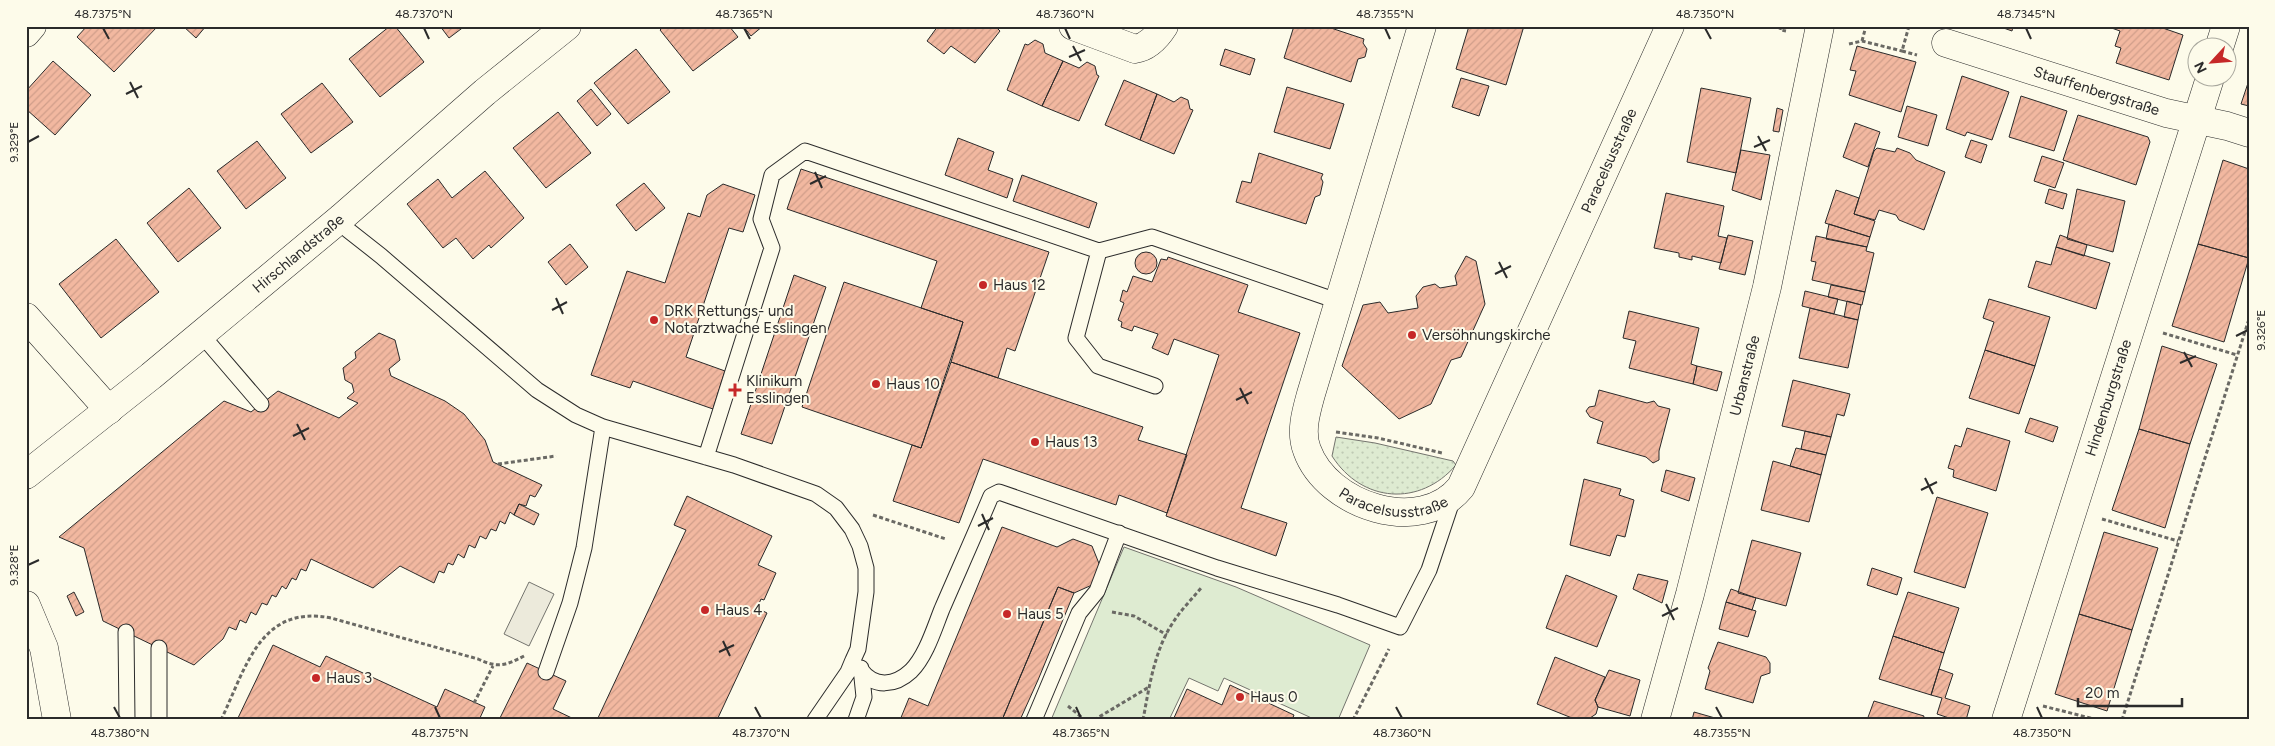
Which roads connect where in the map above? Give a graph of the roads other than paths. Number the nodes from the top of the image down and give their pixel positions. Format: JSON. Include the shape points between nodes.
{"nodes":[{"id":1,"x":32,"y":26,"type":"edge"},
{"id":2,"x":567,"y":26,"type":"edge"},
{"id":3,"x":1073,"y":26,"type":"edge"},
{"id":4,"x":1164,"y":26,"type":"edge"},
{"id":5,"x":1422,"y":26,"type":"edge"},
{"id":6,"x":1670,"y":26,"type":"edge"},
{"id":7,"x":1820,"y":26,"type":"edge"},
{"id":8,"x":2226,"y":26,"type":"edge"},
{"id":9,"x":26,"y":33,"type":"edge"},
{"id":10,"x":1946,"y":35,"type":"edge"},
{"id":11,"x":2222,"y":38,"type":"edge"},
{"id":12,"x":2207,"y":88,"type":"edge"},
{"id":13,"x":2197,"y":119,"type":"junction"},
{"id":14,"x":2249,"y":133,"type":"edge"},
{"id":15,"x":341,"y":218,"type":"junction"},
{"id":16,"x":1099,"y":251,"type":"junction"},
{"id":17,"x":1340,"y":302,"type":"junction"},
{"id":18,"x":26,"y":317,"type":"edge"},
{"id":19,"x":201,"y":334,"type":"junction"},
{"id":20,"x":1156,"y":386,"type":"dead end"},
{"id":21,"x":261,"y":404,"type":"dead end"},
{"id":22,"x":109,"y":410,"type":"junction"},
{"id":23,"x":603,"y":427,"type":"junction"},
{"id":24,"x":706,"y":457,"type":"junction"},
{"id":25,"x":26,"y":475,"type":"edge"},
{"id":26,"x":1453,"y":498,"type":"junction"},
{"id":27,"x":1119,"y":533,"type":"junction"},
{"id":28,"x":26,"y":606,"type":"edge"},
{"id":29,"x":126,"y":632,"type":"dead end"},
{"id":30,"x":159,"y":648,"type":"dead end"},
{"id":31,"x":858,"y":649,"type":"junction"},
{"id":32,"x":861,"y":670,"type":"junction"},
{"id":33,"x":546,"y":672,"type":"dead end"},
{"id":34,"x":2010,"y":708,"type":"edge"},
{"id":35,"x":57,"y":720,"type":"edge"},
{"id":36,"x":127,"y":720,"type":"edge"},
{"id":37,"x":159,"y":720,"type":"edge"},
{"id":38,"x":815,"y":720,"type":"edge"},
{"id":39,"x":856,"y":720,"type":"edge"},
{"id":40,"x":1034,"y":720,"type":"edge"},
{"id":41,"x":1655,"y":720,"type":"edge"}],
"edges":[{"from":1,"to":9,"type":"street"},
{"from":2,"to":15,"type":"street","name":"Hirschlandstraße","via":[[485,92]]},
{"from":3,"to":4,"type":"street","via":[[1135,49],[1150,43]]},
{"from":5,"to":17,"type":"street","name":"Paracelsusstraße"},
{"from":6,"to":26,"type":"street","name":"Paracelsusstraße","via":[[1475,461]]},
{"from":7,"to":41,"type":"street","name":"Urbanstraße","via":[[1767,287]]},
{"from":8,"to":11,"type":"street"},
{"from":10,"to":13,"type":"street","name":"Stauffenbergstraße","via":[[2166,112]]},
{"from":12,"to":13,"type":"street","name":"Hindenburgstraße"},
{"from":13,"to":14,"type":"street","name":"Stauffenbergstraße"},
{"from":13,"to":34,"type":"street","name":"Hindenburgstraße"},
{"from":15,"to":19,"type":"street","name":"Hirschlandstraße"},
{"from":15,"to":23,"type":"lane","via":[[348,230],[537,390],[576,415]]},
{"from":16,"to":17,"type":"lane","via":[[1152,237]]},
{"from":16,"to":20,"type":"lane","via":[[1076,338],[1098,366]]},
{"from":16,"to":24,"type":"lane","via":[[805,151],[772,175],[761,219],[772,248]]},
{"from":17,"to":26,"type":"street","name":"Paracelsusstraße","via":[[1304,427],[1307,451],[1319,472],[1357,501],[1378,508],[1411,513]]},
{"from":18,"to":22,"type":"street"},
{"from":19,"to":21,"type":"lane"},
{"from":19,"to":22,"type":"street","name":"Hirschlandstraße"},
{"from":22,"to":25,"type":"street","name":"Hirschlandstraße"},
{"from":23,"to":24,"type":"lane"},
{"from":23,"to":33,"type":"lane","via":[[584,548],[570,603]]},
{"from":24,"to":31,"type":"lane","via":[[816,494],[836,508],[852,529],[863,556],[867,581]]},
{"from":26,"to":27,"type":"lane","via":[[1429,570],[1400,627]]},
{"from":27,"to":32,"type":"lane","via":[[999,492],[991,496],[928,643],[912,670],[885,683],[867,678]]},
{"from":27,"to":40,"type":"lane","via":[[1097,591],[1082,610]]},
{"from":28,"to":35,"type":"street","via":[[44,648]]},
{"from":29,"to":36,"type":"lane"},
{"from":30,"to":37,"type":"lane"},
{"from":31,"to":32,"type":"lane"},
{"from":31,"to":38,"type":"lane","via":[[848,672]]},
{"from":32,"to":39,"type":"lane","via":[[864,697]]}]}
